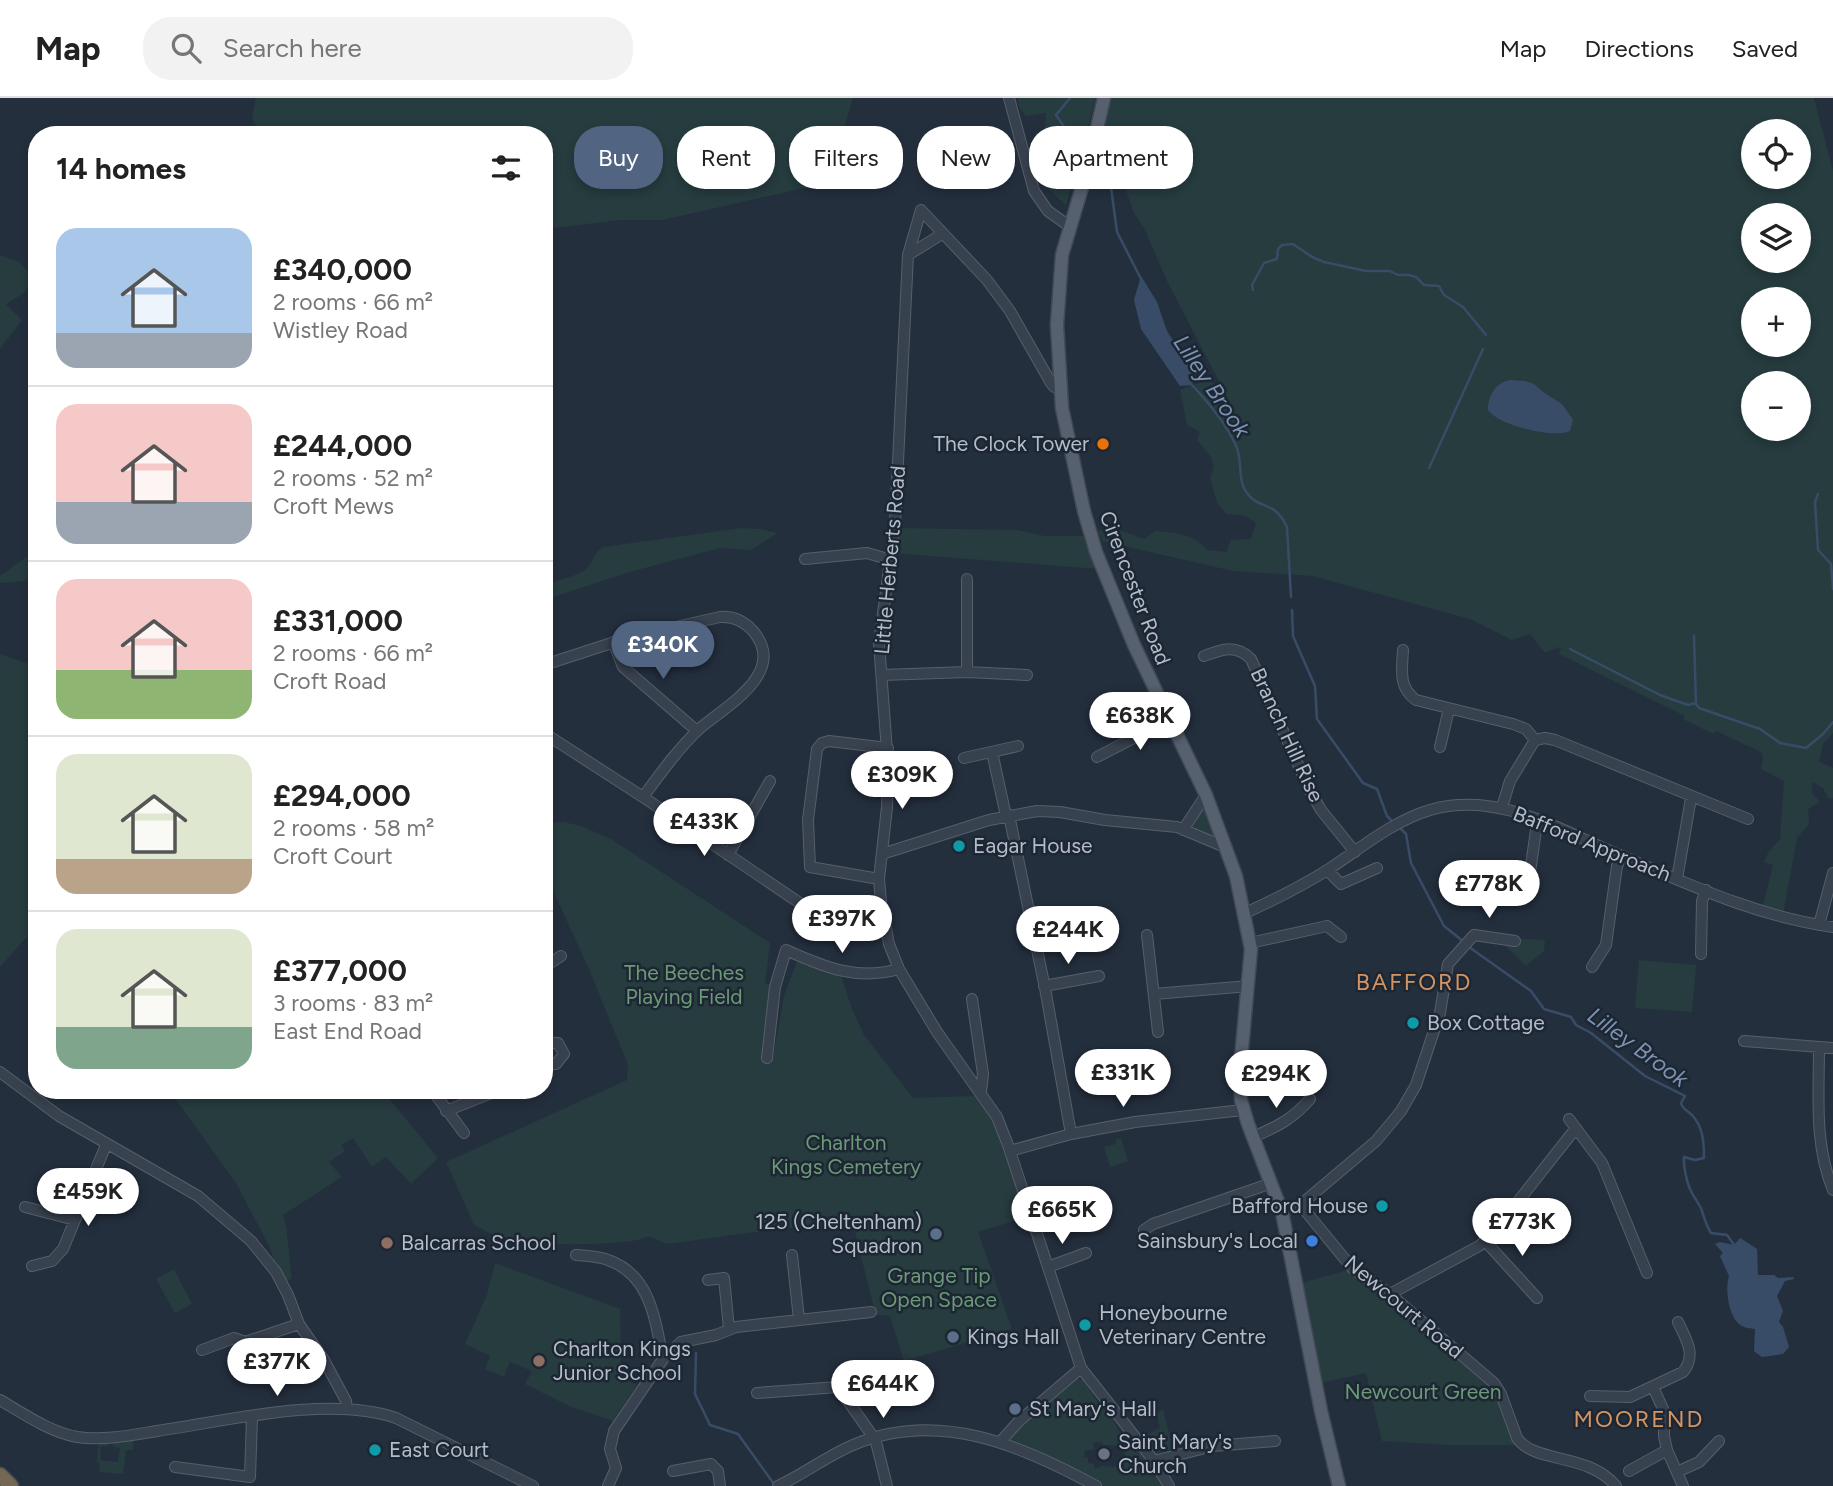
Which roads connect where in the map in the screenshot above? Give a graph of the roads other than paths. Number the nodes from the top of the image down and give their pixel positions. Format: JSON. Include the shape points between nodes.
{"nodes":[{"id":1,"x":1009,"y":98,"type":"edge"},
{"id":2,"x":1104,"y":98,"type":"edge"},
{"id":3,"x":1069,"y":226,"type":"junction"},
{"id":4,"x":942,"y":233,"type":"junction"},
{"id":5,"x":908,"y":255,"type":"junction"},
{"id":6,"x":1060,"y":387,"type":"junction"},
{"id":7,"x":805,"y":559,"type":"dead end"},
{"id":8,"x":891,"y":560,"type":"junction"},
{"id":9,"x":967,"y":579,"type":"dead end"},
{"id":10,"x":613,"y":642,"type":"junction"},
{"id":11,"x":1402,"y":650,"type":"dead end"},
{"id":12,"x":1204,"y":656,"type":"dead end"},
{"id":13,"x":553,"y":662,"type":"edge"},
{"id":14,"x":967,"y":672,"type":"junction"},
{"id":15,"x":882,"y":675,"type":"junction"},
{"id":16,"x":1027,"y":675,"type":"dead end"},
{"id":17,"x":1449,"y":709,"type":"junction"},
{"id":18,"x":1168,"y":720,"type":"junction"},
{"id":19,"x":697,"y":731,"type":"junction"},
{"id":20,"x":553,"y":739,"type":"edge"},
{"id":21,"x":1535,"y":740,"type":"junction"},
{"id":22,"x":1018,"y":746,"type":"dead end"},
{"id":23,"x":1440,"y":747,"type":"dead end"},
{"id":24,"x":888,"y":748,"type":"junction"},
{"id":25,"x":992,"y":752,"type":"junction"},
{"id":26,"x":1097,"y":757,"type":"dead end"},
{"id":27,"x":964,"y":758,"type":"dead end"},
{"id":28,"x":770,"y":781,"type":"dead end"},
{"id":29,"x":1206,"y":795,"type":"junction"},
{"id":30,"x":643,"y":797,"type":"junction"},
{"id":31,"x":1691,"y":798,"type":"junction"},
{"id":32,"x":1502,"y":807,"type":"junction"},
{"id":33,"x":1007,"y":815,"type":"junction"},
{"id":34,"x":1748,"y":819,"type":"dead end"},
{"id":35,"x":1541,"y":821,"type":"junction"},
{"id":36,"x":1183,"y":830,"type":"junction"},
{"id":37,"x":1227,"y":848,"type":"junction"},
{"id":38,"x":1355,"y":852,"type":"junction"},
{"id":39,"x":882,"y":854,"type":"junction"},
{"id":40,"x":728,"y":855,"type":"junction"},
{"id":41,"x":1622,"y":856,"type":"junction"},
{"id":42,"x":1377,"y":867,"type":"dead end"},
{"id":43,"x":1327,"y":870,"type":"junction"},
{"id":44,"x":1833,"y":873,"type":"edge"},
{"id":45,"x":880,"y":879,"type":"junction"},
{"id":46,"x":1677,"y":879,"type":"junction"},
{"id":47,"x":1706,"y":890,"type":"junction"},
{"id":48,"x":1527,"y":894,"type":"dead end"},
{"id":49,"x":1245,"y":913,"type":"junction"},
{"id":50,"x":882,"y":914,"type":"junction"},
{"id":51,"x":1819,"y":925,"type":"junction"},
{"id":52,"x":1833,"y":927,"type":"edge"},
{"id":53,"x":1147,"y":935,"type":"dead end"},
{"id":54,"x":1341,"y":937,"type":"dead end"},
{"id":55,"x":1515,"y":941,"type":"dead end"},
{"id":56,"x":1250,"y":943,"type":"junction"},
{"id":57,"x":1702,"y":954,"type":"dead end"},
{"id":58,"x":561,"y":956,"type":"dead end"},
{"id":59,"x":553,"y":961,"type":"edge"},
{"id":60,"x":1592,"y":967,"type":"dead end"},
{"id":61,"x":899,"y":969,"type":"junction"},
{"id":62,"x":1098,"y":976,"type":"dead end"},
{"id":63,"x":1044,"y":986,"type":"junction"},
{"id":64,"x":1249,"y":986,"type":"junction"},
{"id":65,"x":1154,"y":994,"type":"junction"},
{"id":66,"x":971,"y":999,"type":"dead end"},
{"id":67,"x":1158,"y":1032,"type":"dead end"},
{"id":68,"x":1744,"y":1041,"type":"dead end"},
{"id":69,"x":553,"y":1043,"type":"edge"},
{"id":70,"x":1819,"y":1047,"type":"junction"},
{"id":71,"x":1833,"y":1048,"type":"edge"},
{"id":72,"x":767,"y":1058,"type":"dead end"},
{"id":73,"x":553,"y":1063,"type":"edge"},
{"id":74,"x":0,"y":1072,"type":"edge"},
{"id":75,"x":981,"y":1092,"type":"junction"},
{"id":76,"x":28,"y":1093,"type":"edge"},
{"id":77,"x":36,"y":1099,"type":"edge"},
{"id":78,"x":438,"y":1099,"type":"edge"},
{"id":79,"x":476,"y":1099,"type":"edge"},
{"id":80,"x":1310,"y":1099,"type":"dead end"},
{"id":81,"x":1243,"y":1110,"type":"junction"},
{"id":82,"x":446,"y":1111,"type":"junction"},
{"id":83,"x":464,"y":1133,"type":"dead end"},
{"id":84,"x":1071,"y":1134,"type":"junction"},
{"id":85,"x":1253,"y":1137,"type":"junction"},
{"id":86,"x":106,"y":1144,"type":"junction"},
{"id":87,"x":1010,"y":1151,"type":"junction"},
{"id":88,"x":1272,"y":1183,"type":"junction"},
{"id":89,"x":1833,"y":1190,"type":"edge"},
{"id":90,"x":1299,"y":1206,"type":"junction"},
{"id":91,"x":25,"y":1208,"type":"dead end"},
{"id":92,"x":1283,"y":1212,"type":"junction"},
{"id":93,"x":75,"y":1220,"type":"junction"},
{"id":94,"x":1144,"y":1230,"type":"dead end"},
{"id":95,"x":1485,"y":1241,"type":"junction"},
{"id":96,"x":1086,"y":1253,"type":"dead end"},
{"id":97,"x":576,"y":1255,"type":"dead end"},
{"id":98,"x":792,"y":1255,"type":"dead end"},
{"id":99,"x":32,"y":1266,"type":"dead end"},
{"id":100,"x":1048,"y":1267,"type":"junction"},
{"id":101,"x":1647,"y":1273,"type":"dead end"},
{"id":102,"x":709,"y":1280,"type":"dead end"},
{"id":103,"x":1390,"y":1294,"type":"junction"},
{"id":104,"x":1537,"y":1298,"type":"dead end"},
{"id":105,"x":871,"y":1312,"type":"dead end"},
{"id":106,"x":799,"y":1320,"type":"junction"},
{"id":107,"x":1678,"y":1322,"type":"dead end"},
{"id":108,"x":299,"y":1324,"type":"junction"},
{"id":109,"x":729,"y":1329,"type":"junction"},
{"id":110,"x":202,"y":1350,"type":"dead end"},
{"id":111,"x":663,"y":1359,"type":"junction"},
{"id":112,"x":1081,"y":1368,"type":"junction"},
{"id":113,"x":1653,"y":1387,"type":"junction"},
{"id":114,"x":757,"y":1393,"type":"dead end"},
{"id":115,"x":1590,"y":1396,"type":"dead end"},
{"id":116,"x":0,"y":1400,"type":"edge"},
{"id":117,"x":347,"y":1409,"type":"junction"},
{"id":118,"x":252,"y":1417,"type":"junction"},
{"id":119,"x":874,"y":1438,"type":"junction"},
{"id":120,"x":1001,"y":1441,"type":"junction"},
{"id":121,"x":1275,"y":1441,"type":"dead end"},
{"id":122,"x":1719,"y":1441,"type":"dead end"},
{"id":123,"x":1667,"y":1450,"type":"junction"},
{"id":124,"x":1154,"y":1461,"type":"junction"},
{"id":125,"x":175,"y":1467,"type":"dead end"},
{"id":126,"x":673,"y":1471,"type":"dead end"},
{"id":127,"x":1629,"y":1471,"type":"dead end"},
{"id":128,"x":1677,"y":1472,"type":"junction"},
{"id":129,"x":0,"y":1475,"type":"edge"},
{"id":130,"x":11,"y":1486,"type":"edge"},
{"id":131,"x":533,"y":1486,"type":"edge"},
{"id":132,"x":608,"y":1486,"type":"edge"},
{"id":133,"x":720,"y":1486,"type":"edge"},
{"id":134,"x":778,"y":1486,"type":"edge"},
{"id":135,"x":887,"y":1486,"type":"edge"},
{"id":136,"x":1096,"y":1486,"type":"edge"},
{"id":137,"x":1169,"y":1486,"type":"edge"},
{"id":138,"x":1339,"y":1486,"type":"edge"},
{"id":139,"x":1616,"y":1486,"type":"edge"},
{"id":140,"x":1683,"y":1486,"type":"edge"}],
"edges":[{"from":1,"to":3,"type":"street","via":[[1034,191],[1048,211]]},
{"from":2,"to":3,"type":"main road","name":"Cirencester Road"},
{"from":3,"to":6,"type":"main road","name":"Cirencester Road","via":[[1058,300]]},
{"from":4,"to":5,"type":"street"},
{"from":4,"to":5,"type":"street","name":"Little Herberts Road","via":[[921,210]]},
{"from":4,"to":6,"type":"street","via":[[987,280],[1051,383]]},
{"from":5,"to":8,"type":"street","name":"Little Herberts Road"},
{"from":6,"to":18,"type":"main road","name":"Cirencester Road","via":[[1091,539]]},
{"from":7,"to":8,"type":"street","via":[[867,553]]},
{"from":8,"to":15,"type":"street","name":"Little Herberts Road","via":[[879,643]]},
{"from":9,"to":14,"type":"street"},
{"from":10,"to":13,"type":"street"},
{"from":10,"to":19,"type":"street","via":[[623,667]]},
{"from":10,"to":19,"type":"street","via":[[724,616],[752,630],[762,653],[758,676]]},
{"from":11,"to":17,"type":"street","via":[[1402,683],[1409,694],[1416,701]]},
{"from":12,"to":38,"type":"street","name":"Branch Hill Rise","via":[[1231,648],[1251,659],[1315,800]]},
{"from":14,"to":15,"type":"street"},
{"from":14,"to":16,"type":"street"},
{"from":15,"to":24,"type":"street","name":"Little Herberts Road"},
{"from":17,"to":21,"type":"street","via":[[1513,724],[1526,729]]},
{"from":17,"to":23,"type":"street"},
{"from":18,"to":26,"type":"street"},
{"from":18,"to":29,"type":"main road","name":"Cirencester Road"},
{"from":19,"to":30,"type":"street"},
{"from":20,"to":30,"type":"street"},
{"from":21,"to":31,"type":"street","via":[[1555,740]]},
{"from":21,"to":32,"type":"street","via":[[1510,781]]},
{"from":22,"to":25,"type":"street"},
{"from":24,"to":39,"type":"street","name":"Little Herberts Road"},
{"from":24,"to":45,"type":"street","via":[[829,741],[819,746],[808,828],[810,867]]},
{"from":25,"to":27,"type":"street"},
{"from":25,"to":33,"type":"street"},
{"from":28,"to":40,"type":"street"},
{"from":29,"to":36,"type":"street"},
{"from":29,"to":37,"type":"main road","name":"Cirencester Road"},
{"from":30,"to":40,"type":"street"},
{"from":31,"to":34,"type":"street"},
{"from":31,"to":46,"type":"street"},
{"from":32,"to":35,"type":"street","name":"Bafford Approach"},
{"from":32,"to":38,"type":"street","name":"Bafford Approach","via":[[1452,805],[1428,811]]},
{"from":33,"to":36,"type":"street","via":[[1049,811]]},
{"from":33,"to":39,"type":"street"},
{"from":33,"to":63,"type":"street"},
{"from":35,"to":41,"type":"street","name":"Bafford Approach"},
{"from":35,"to":48,"type":"street"},
{"from":36,"to":37,"type":"street"},
{"from":37,"to":49,"type":"main road","name":"Cirencester Road"},
{"from":38,"to":43,"type":"street","name":"Bafford Approach"},
{"from":39,"to":45,"type":"street","name":"Little Herberts Road"},
{"from":40,"to":50,"type":"street","via":[[816,913],[838,917]]},
{"from":41,"to":46,"type":"street","name":"Bafford Approach"},
{"from":41,"to":60,"type":"street","via":[[1606,945]]},
{"from":42,"to":43,"type":"street","via":[[1342,884]]},
{"from":43,"to":49,"type":"street","name":"Bafford Approach"},
{"from":44,"to":51,"type":"street"},
{"from":45,"to":50,"type":"street","name":"Little Herberts Road"},
{"from":46,"to":47,"type":"street","name":"Bafford Approach"},
{"from":47,"to":51,"type":"street","name":"Bafford Approach","via":[[1770,914]]},
{"from":47,"to":57,"type":"street"},
{"from":49,"to":56,"type":"main road","name":"Cirencester Road"},
{"from":50,"to":61,"type":"street","name":"Little Herberts Road"},
{"from":51,"to":52,"type":"street","name":"Bafford Approach"},
{"from":53,"to":65,"type":"street"},
{"from":54,"to":56,"type":"street","via":[[1326,926]]},
{"from":55,"to":90,"type":"street","via":[[1474,935],[1454,955],[1448,964],[1440,1013],[1401,1111],[1376,1142]]},
{"from":56,"to":64,"type":"main road","name":"Cirencester Road"},
{"from":58,"to":59,"type":"street"},
{"from":61,"to":72,"type":"street","via":[[853,974],[786,950],[775,987]]},
{"from":61,"to":75,"type":"street","name":"Little Herberts Road"},
{"from":62,"to":63,"type":"street"},
{"from":63,"to":84,"type":"street"},
{"from":64,"to":65,"type":"street"},
{"from":64,"to":81,"type":"main road","name":"Cirencester Road","via":[[1240,1070]]},
{"from":65,"to":67,"type":"street"},
{"from":66,"to":75,"type":"street","via":[[983,1074]]},
{"from":68,"to":70,"type":"street"},
{"from":69,"to":73,"type":"street","via":[[558,1043],[564,1054]]},
{"from":70,"to":71,"type":"street"},
{"from":70,"to":89,"type":"street","via":[[1819,1136]]},
{"from":74,"to":76,"type":"street"},
{"from":75,"to":87,"type":"street","name":"Little Herberts Road"},
{"from":77,"to":86,"type":"street"},
{"from":78,"to":82,"type":"street"},
{"from":79,"to":82,"type":"street"},
{"from":80,"to":85,"type":"street","via":[[1289,1120]]},
{"from":81,"to":84,"type":"street"},
{"from":81,"to":85,"type":"main road","name":"Cirencester Road"},
{"from":82,"to":83,"type":"street"},
{"from":84,"to":87,"type":"street"},
{"from":85,"to":88,"type":"main road","name":"Cirencester Road"},
{"from":86,"to":93,"type":"street"},
{"from":86,"to":108,"type":"street","via":[[179,1184],[234,1225],[275,1272]]},
{"from":87,"to":100,"type":"street","name":"Little Herberts Road"},
{"from":88,"to":92,"type":"main road","name":"Cirencester Road"},
{"from":88,"to":94,"type":"street"},
{"from":90,"to":92,"type":"street"},
{"from":90,"to":103,"type":"street","name":"Newcourt Road","via":[[1353,1269]]},
{"from":91,"to":93,"type":"street"},
{"from":92,"to":138,"type":"main road","name":"Cirencester Road"},
{"from":93,"to":99,"type":"street","via":[[60,1254]]},
{"from":95,"to":101,"type":"street","via":[[1572,1124],[1602,1163]]},
{"from":95,"to":103,"type":"street"},
{"from":95,"to":104,"type":"street"},
{"from":96,"to":100,"type":"street"},
{"from":97,"to":111,"type":"street","via":[[611,1261],[641,1284],[650,1300]]},
{"from":98,"to":106,"type":"street"},
{"from":100,"to":112,"type":"street","name":"Little Herberts Road"},
{"from":102,"to":109,"type":"street","via":[[724,1278]]},
{"from":103,"to":139,"type":"street","name":"Newcourt Road","via":[[1494,1383],[1521,1444],[1591,1466]]},
{"from":105,"to":106,"type":"street"},
{"from":106,"to":109,"type":"street"},
{"from":107,"to":113,"type":"street","via":[[1689,1349],[1689,1364],[1680,1374]]},
{"from":108,"to":110,"type":"street"},
{"from":108,"to":117,"type":"street","via":[[324,1360]]},
{"from":109,"to":111,"type":"street","via":[[681,1342]]},
{"from":111,"to":132,"type":"street","via":[[607,1435],[615,1468]]},
{"from":112,"to":120,"type":"street"},
{"from":112,"to":124,"type":"street"},
{"from":113,"to":115,"type":"street","via":[[1630,1397]]},
{"from":113,"to":123,"type":"street","via":[[1664,1411]]},
{"from":114,"to":119,"type":"street","via":[[838,1387]]},
{"from":116,"to":118,"type":"street","via":[[64,1433],[86,1438]]},
{"from":117,"to":118,"type":"street"},
{"from":117,"to":131,"type":"street","via":[[396,1418]]},
{"from":118,"to":125,"type":"street","via":[[250,1477]]},
{"from":119,"to":120,"type":"street","via":[[932,1430]]},
{"from":119,"to":134,"type":"street","via":[[846,1448]]},
{"from":119,"to":135,"type":"street"},
{"from":120,"to":136,"type":"street"},
{"from":121,"to":124,"type":"street","via":[[1213,1446]]},
{"from":122,"to":128,"type":"street","via":[[1699,1462]]},
{"from":123,"to":127,"type":"street"},
{"from":123,"to":128,"type":"street"},
{"from":124,"to":137,"type":"street"},
{"from":126,"to":133,"type":"street","via":[[691,1462],[713,1465]]},
{"from":128,"to":140,"type":"street"},
{"from":129,"to":130,"type":"highway"}]}
